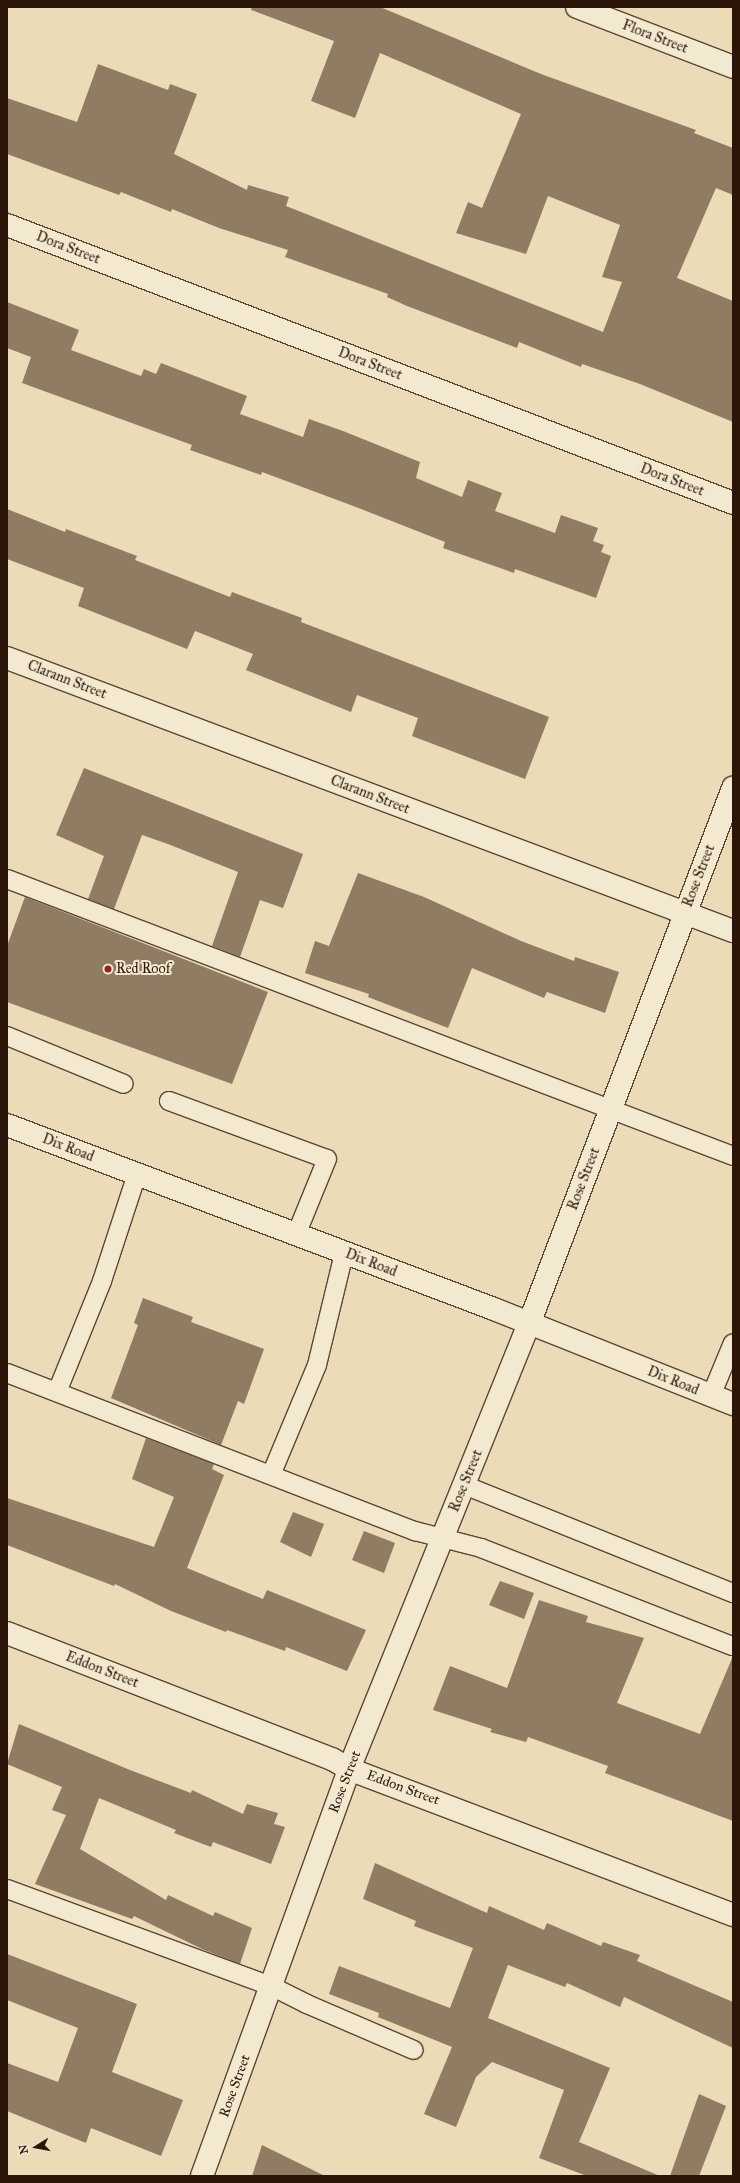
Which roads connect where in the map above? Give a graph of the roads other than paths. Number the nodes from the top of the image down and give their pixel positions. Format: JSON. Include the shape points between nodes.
{"nodes":[{"id":1,"x":577,"y":7,"type":"edge"},
{"id":2,"x":733,"y":67,"type":"edge"},
{"id":3,"x":7,"y":225,"type":"edge"},
{"id":4,"x":733,"y":503,"type":"edge"},
{"id":5,"x":7,"y":658,"type":"edge"},
{"id":6,"x":733,"y":788,"type":"edge"},
{"id":7,"x":7,"y":879,"type":"edge"},
{"id":8,"x":685,"y":912,"type":"junction"},
{"id":9,"x":733,"y":932,"type":"edge"},
{"id":10,"x":7,"y":1036,"type":"edge"},
{"id":11,"x":124,"y":1084,"type":"dead end"},
{"id":12,"x":169,"y":1101,"type":"dead end"},
{"id":13,"x":610,"y":1110,"type":"junction"},
{"id":14,"x":7,"y":1125,"type":"edge"},
{"id":15,"x":733,"y":1156,"type":"edge"},
{"id":16,"x":137,"y":1174,"type":"junction"},
{"id":17,"x":296,"y":1235,"type":"junction"},
{"id":18,"x":344,"y":1253,"type":"junction"},
{"id":19,"x":529,"y":1324,"type":"junction"},
{"id":20,"x":733,"y":1344,"type":"edge"},
{"id":21,"x":7,"y":1373,"type":"edge"},
{"id":22,"x":57,"y":1392,"type":"junction"},
{"id":23,"x":711,"y":1396,"type":"junction"},
{"id":24,"x":733,"y":1404,"type":"edge"},
{"id":25,"x":271,"y":1475,"type":"junction"},
{"id":26,"x":464,"y":1485,"type":"junction"},
{"id":27,"x":442,"y":1539,"type":"junction"},
{"id":28,"x":733,"y":1593,"type":"edge"},
{"id":29,"x":7,"y":1633,"type":"edge"},
{"id":30,"x":733,"y":1646,"type":"edge"},
{"id":31,"x":349,"y":1769,"type":"junction"},
{"id":32,"x":7,"y":1889,"type":"edge"},
{"id":33,"x":733,"y":1915,"type":"edge"},
{"id":34,"x":271,"y":1986,"type":"junction"},
{"id":35,"x":414,"y":2050,"type":"dead end"},
{"id":36,"x":202,"y":2176,"type":"edge"}],
"edges":[{"from":1,"to":2,"type":"street","name":"Flora Street"},
{"from":3,"to":4,"type":"street","name":"Dora Street"},
{"from":5,"to":8,"type":"street","name":"Clarann Street"},
{"from":6,"to":8,"type":"street","name":"Rose Street"},
{"from":7,"to":13,"type":"lane"},
{"from":8,"to":9,"type":"street","name":"Clarann Street"},
{"from":8,"to":13,"type":"street","name":"Rose Street"},
{"from":10,"to":11,"type":"lane"},
{"from":12,"to":17,"type":"lane","via":[[327,1159]]},
{"from":13,"to":15,"type":"lane"},
{"from":13,"to":19,"type":"street","name":"Rose Street"},
{"from":14,"to":16,"type":"street","name":"Dix Road"},
{"from":16,"to":17,"type":"street","name":"Dix Road"},
{"from":16,"to":22,"type":"lane","via":[[102,1281]]},
{"from":17,"to":18,"type":"street","name":"Dix Road"},
{"from":18,"to":19,"type":"street","name":"Dix Road"},
{"from":18,"to":25,"type":"lane","via":[[318,1364]]},
{"from":19,"to":23,"type":"street","name":"Dix Road"},
{"from":19,"to":26,"type":"street","name":"Rose Street"},
{"from":20,"to":23,"type":"lane"},
{"from":21,"to":22,"type":"lane"},
{"from":22,"to":25,"type":"lane"},
{"from":23,"to":24,"type":"street","name":"Dix Road"},
{"from":25,"to":27,"type":"lane"},
{"from":26,"to":27,"type":"street","name":"Rose Street"},
{"from":26,"to":28,"type":"lane"},
{"from":27,"to":30,"type":"lane","via":[[481,1548]]},
{"from":27,"to":31,"type":"street","name":"Rose Street"},
{"from":29,"to":31,"type":"street","name":"Eddon Street","via":[[332,1759]]},
{"from":31,"to":33,"type":"street","name":"Eddon Street"},
{"from":31,"to":34,"type":"street","name":"Rose Street"},
{"from":32,"to":34,"type":"lane"},
{"from":34,"to":35,"type":"lane"},
{"from":34,"to":36,"type":"street","name":"Rose Street"}]}
